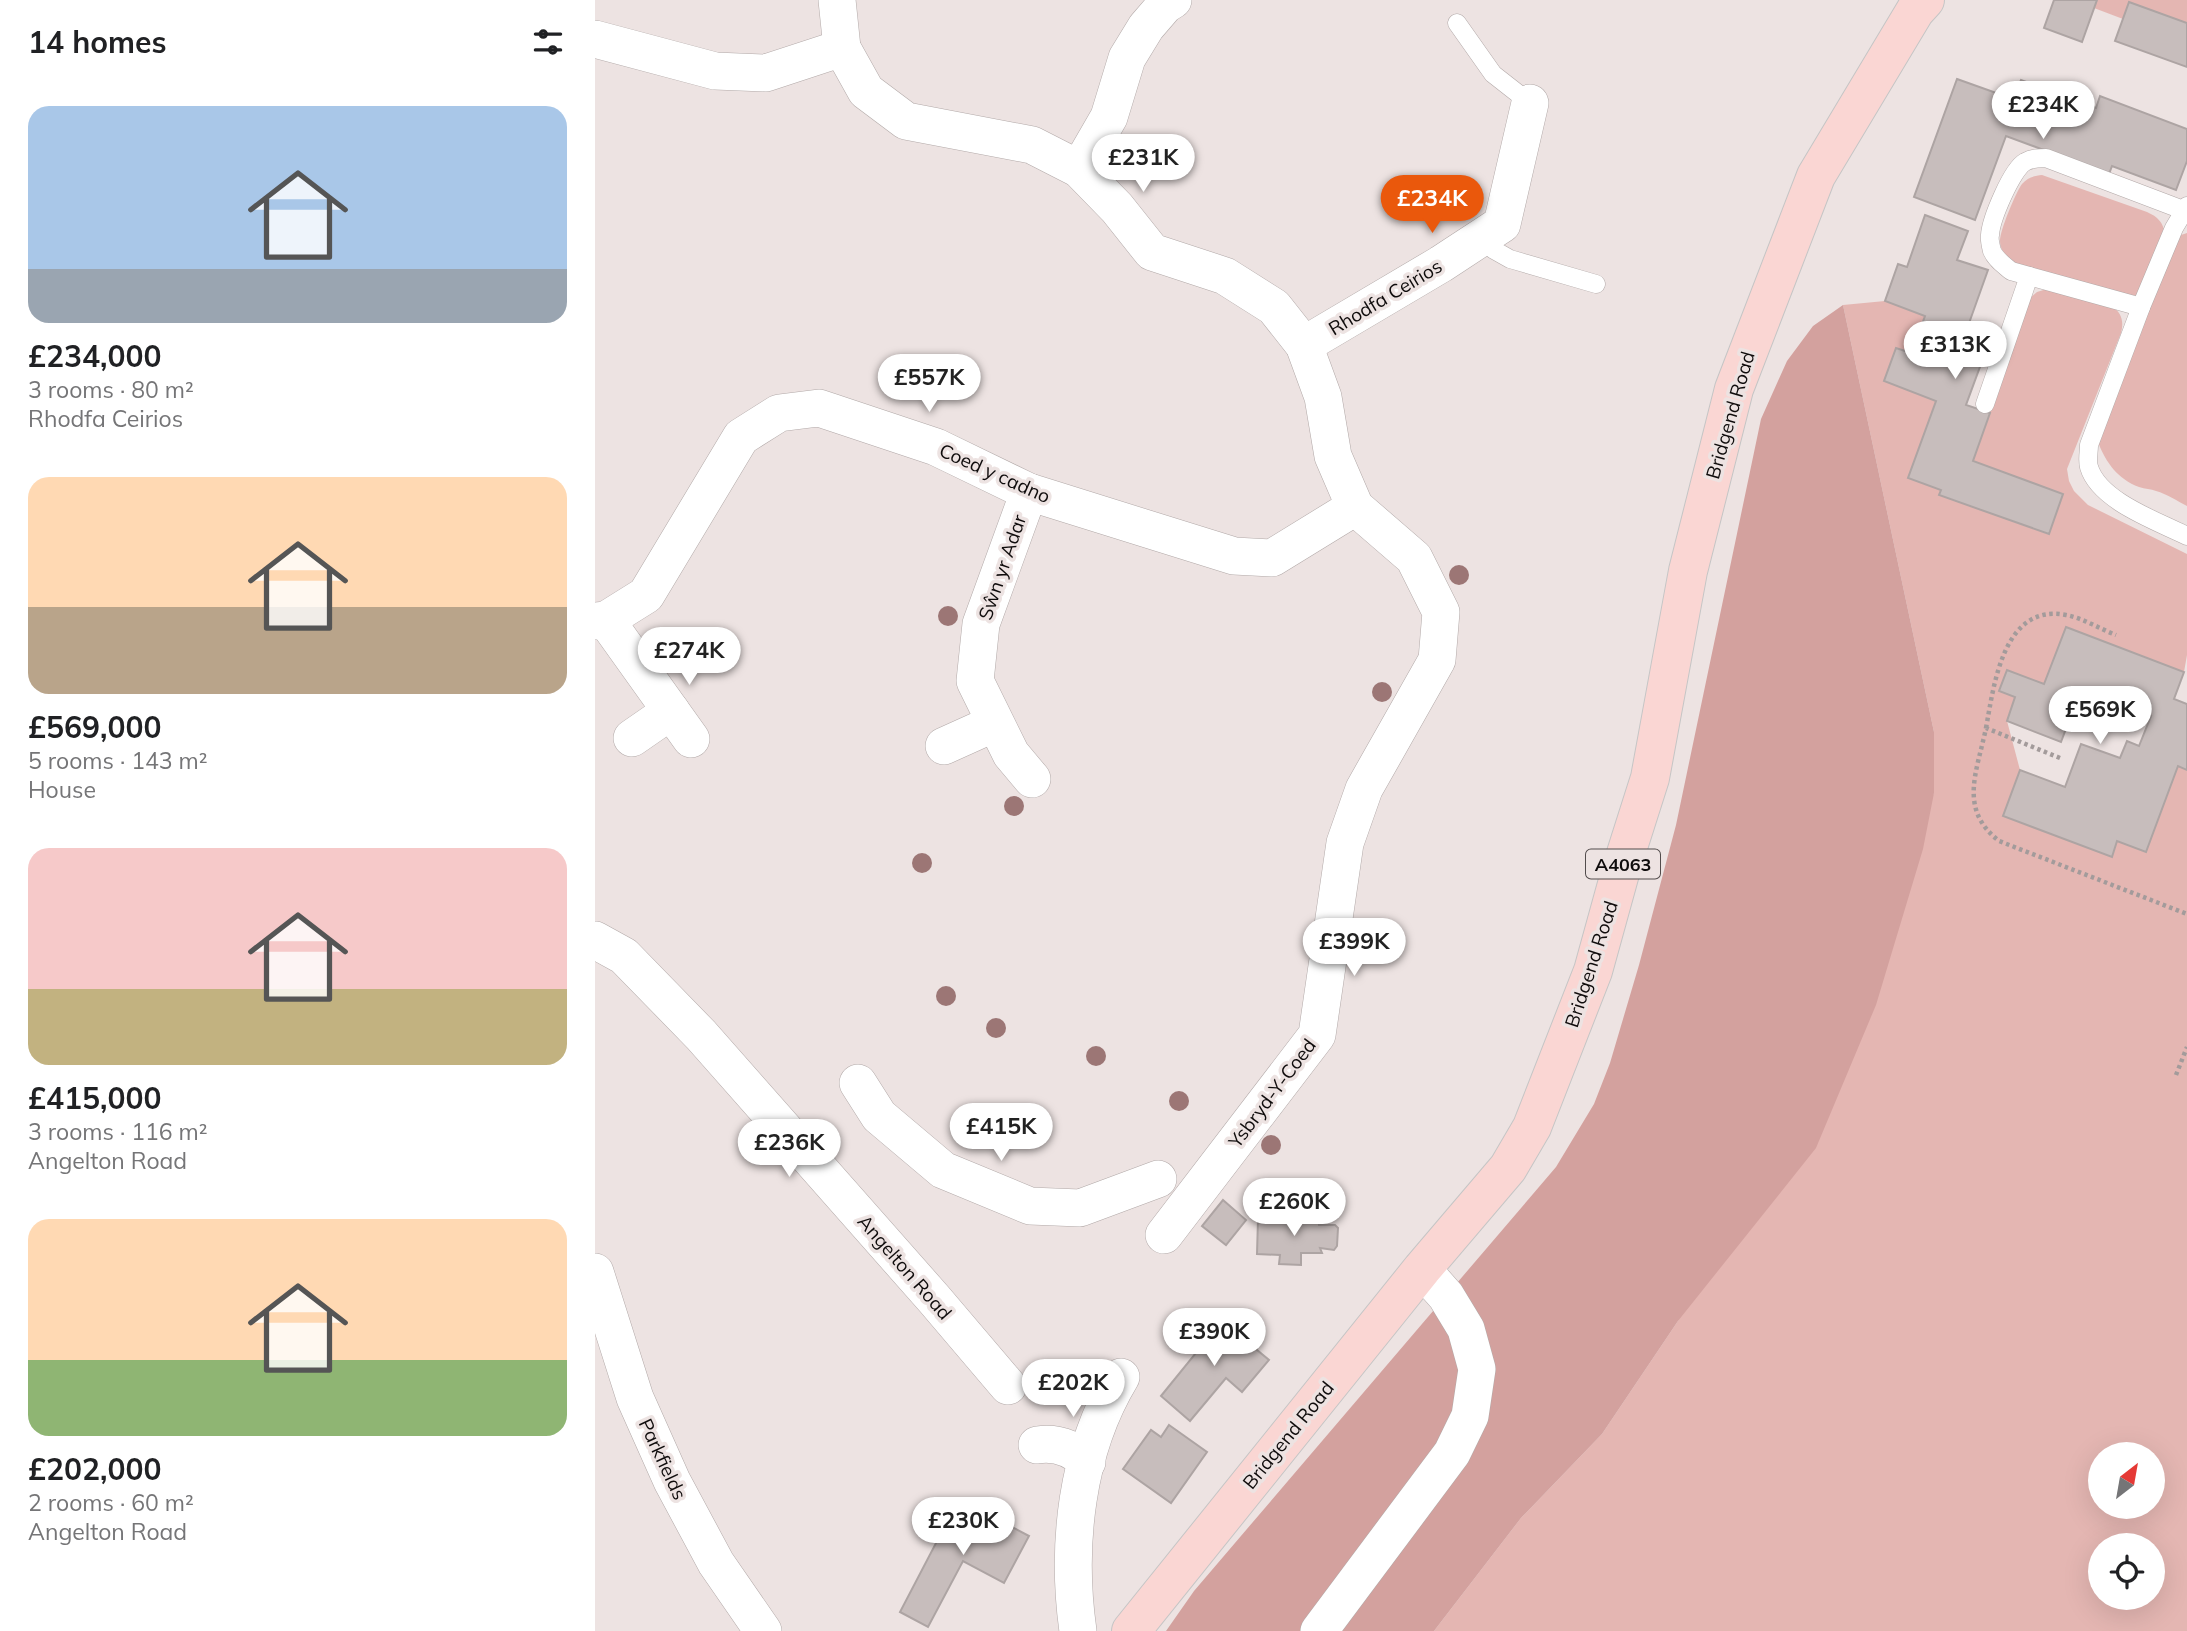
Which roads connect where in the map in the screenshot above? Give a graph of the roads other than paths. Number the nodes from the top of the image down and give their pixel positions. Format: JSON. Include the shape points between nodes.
{"nodes":[{"id":1,"x":837,"y":0,"type":"edge"},
{"id":2,"x":1925,"y":0,"type":"edge"},
{"id":3,"x":1166,"y":2,"type":"edge"},
{"id":4,"x":1457,"y":23,"type":"dead end"},
{"id":5,"x":595,"y":39,"type":"edge"},
{"id":6,"x":842,"y":48,"type":"junction"},
{"id":7,"x":1530,"y":103,"type":"joint"},
{"id":8,"x":1079,"y":169,"type":"junction"},
{"id":9,"x":2185,"y":208,"type":"edge"},
{"id":10,"x":1480,"y":239,"type":"junction"},
{"id":11,"x":2029,"y":276,"type":"junction"},
{"id":12,"x":1596,"y":284,"type":"dead end"},
{"id":13,"x":2141,"y":307,"type":"junction"},
{"id":14,"x":1304,"y":345,"type":"junction"},
{"id":15,"x":1985,"y":404,"type":"dead end"},
{"id":16,"x":1029,"y":492,"type":"junction"},
{"id":17,"x":1355,"y":507,"type":"junction"},
{"id":18,"x":2187,"y":536,"type":"edge"},
{"id":19,"x":601,"y":620,"type":"edge"},
{"id":20,"x":995,"y":723,"type":"junction"},
{"id":21,"x":632,"y":738,"type":"dead end"},
{"id":22,"x":944,"y":746,"type":"dead end"},
{"id":23,"x":1032,"y":779,"type":"dead end"},
{"id":24,"x":595,"y":940,"type":"edge"},
{"id":25,"x":858,"y":1083,"type":"dead end"},
{"id":26,"x":1188,"y":1204,"type":"junction"},
{"id":27,"x":1164,"y":1235,"type":"dead end"},
{"id":28,"x":1422,"y":1269,"type":"junction"},
{"id":29,"x":595,"y":1272,"type":"edge"},
{"id":30,"x":1121,"y":1377,"type":"dead end"},
{"id":31,"x":1008,"y":1387,"type":"dead end"},
{"id":32,"x":1037,"y":1445,"type":"dead end"},
{"id":33,"x":1087,"y":1462,"type":"junction"},
{"id":34,"x":763,"y":1631,"type":"edge"},
{"id":35,"x":1078,"y":1631,"type":"edge"},
{"id":36,"x":1131,"y":1631,"type":"edge"},
{"id":37,"x":1319,"y":1631,"type":"edge"}],
"edges":[{"from":1,"to":6,"type":"street"},
{"from":2,"to":28,"type":"main road","name":"Bridgend Road","number":"A4063","via":[[1816,176],[1734,389],[1688,570],[1650,778],[1593,971],[1532,1127],[1508,1168]]},
{"from":3,"to":8,"type":"street","via":[[1127,58],[1109,117]]},
{"from":4,"to":7,"type":"lane","via":[[1493,74]]},
{"from":5,"to":6,"type":"street","via":[[715,71],[766,73]]},
{"from":6,"to":8,"type":"street","via":[[866,91],[906,121],[1032,145]]},
{"from":7,"to":10,"type":"street","name":"Rhodfa Ceirios","via":[[1502,224]]},
{"from":8,"to":14,"type":"street","via":[[1152,252],[1225,276],[1274,307]]},
{"from":9,"to":11,"type":"lane","via":[[2046,158],[2025,162],[2014,171],[1989,236],[2000,263]]},
{"from":9,"to":13,"type":"lane"},
{"from":10,"to":12,"type":"lane","via":[[1510,259]]},
{"from":10,"to":14,"type":"street","name":"Rhodfa Ceirios"},
{"from":11,"to":13,"type":"lane"},
{"from":11,"to":15,"type":"lane"},
{"from":13,"to":18,"type":"lane","via":[[2089,445],[2088,465],[2097,484],[2118,501]]},
{"from":14,"to":17,"type":"street","via":[[1323,397],[1333,456]]},
{"from":16,"to":17,"type":"street","name":"Coed y cadno","via":[[1234,556],[1272,558]]},
{"from":16,"to":19,"type":"street","name":"Coed y cadno","via":[[936,447],[819,408],[779,413],[741,437],[646,595]]},
{"from":16,"to":20,"type":"street","name":"Sŵn yr Adar","via":[[981,624],[975,681]]},
{"from":17,"to":26,"type":"street","name":"Ysbryd-Y-Coed","via":[[1414,558],[1441,612],[1437,660],[1364,789],[1345,843],[1317,1035]]},
{"from":19,"to":21,"type":"street","via":[[681,725]]},
{"from":20,"to":22,"type":"street"},
{"from":20,"to":23,"type":"street","name":"Sŵn yr Adar","via":[[1011,754]]},
{"from":24,"to":31,"type":"street","name":"Angelton Road","via":[[624,956],[701,1035]]},
{"from":25,"to":26,"type":"street","via":[[879,1116],[943,1170],[1030,1206],[1080,1208],[1152,1173]]},
{"from":26,"to":27,"type":"street","name":"Ysbryd-Y-Coed"},
{"from":28,"to":36,"type":"main road","name":"Bridgend Road","number":"A4063"},
{"from":28,"to":37,"type":"street","via":[[1467,1329],[1477,1369],[1470,1416],[1452,1452]]},
{"from":29,"to":34,"type":"street","name":"Parkfields","via":[[635,1398],[671,1480],[716,1563]]},
{"from":30,"to":33,"type":"street","via":[[1099,1419]]},
{"from":32,"to":33,"type":"street","via":[[1058,1444]]},
{"from":33,"to":35,"type":"street","via":[[1073,1571]]}]}
